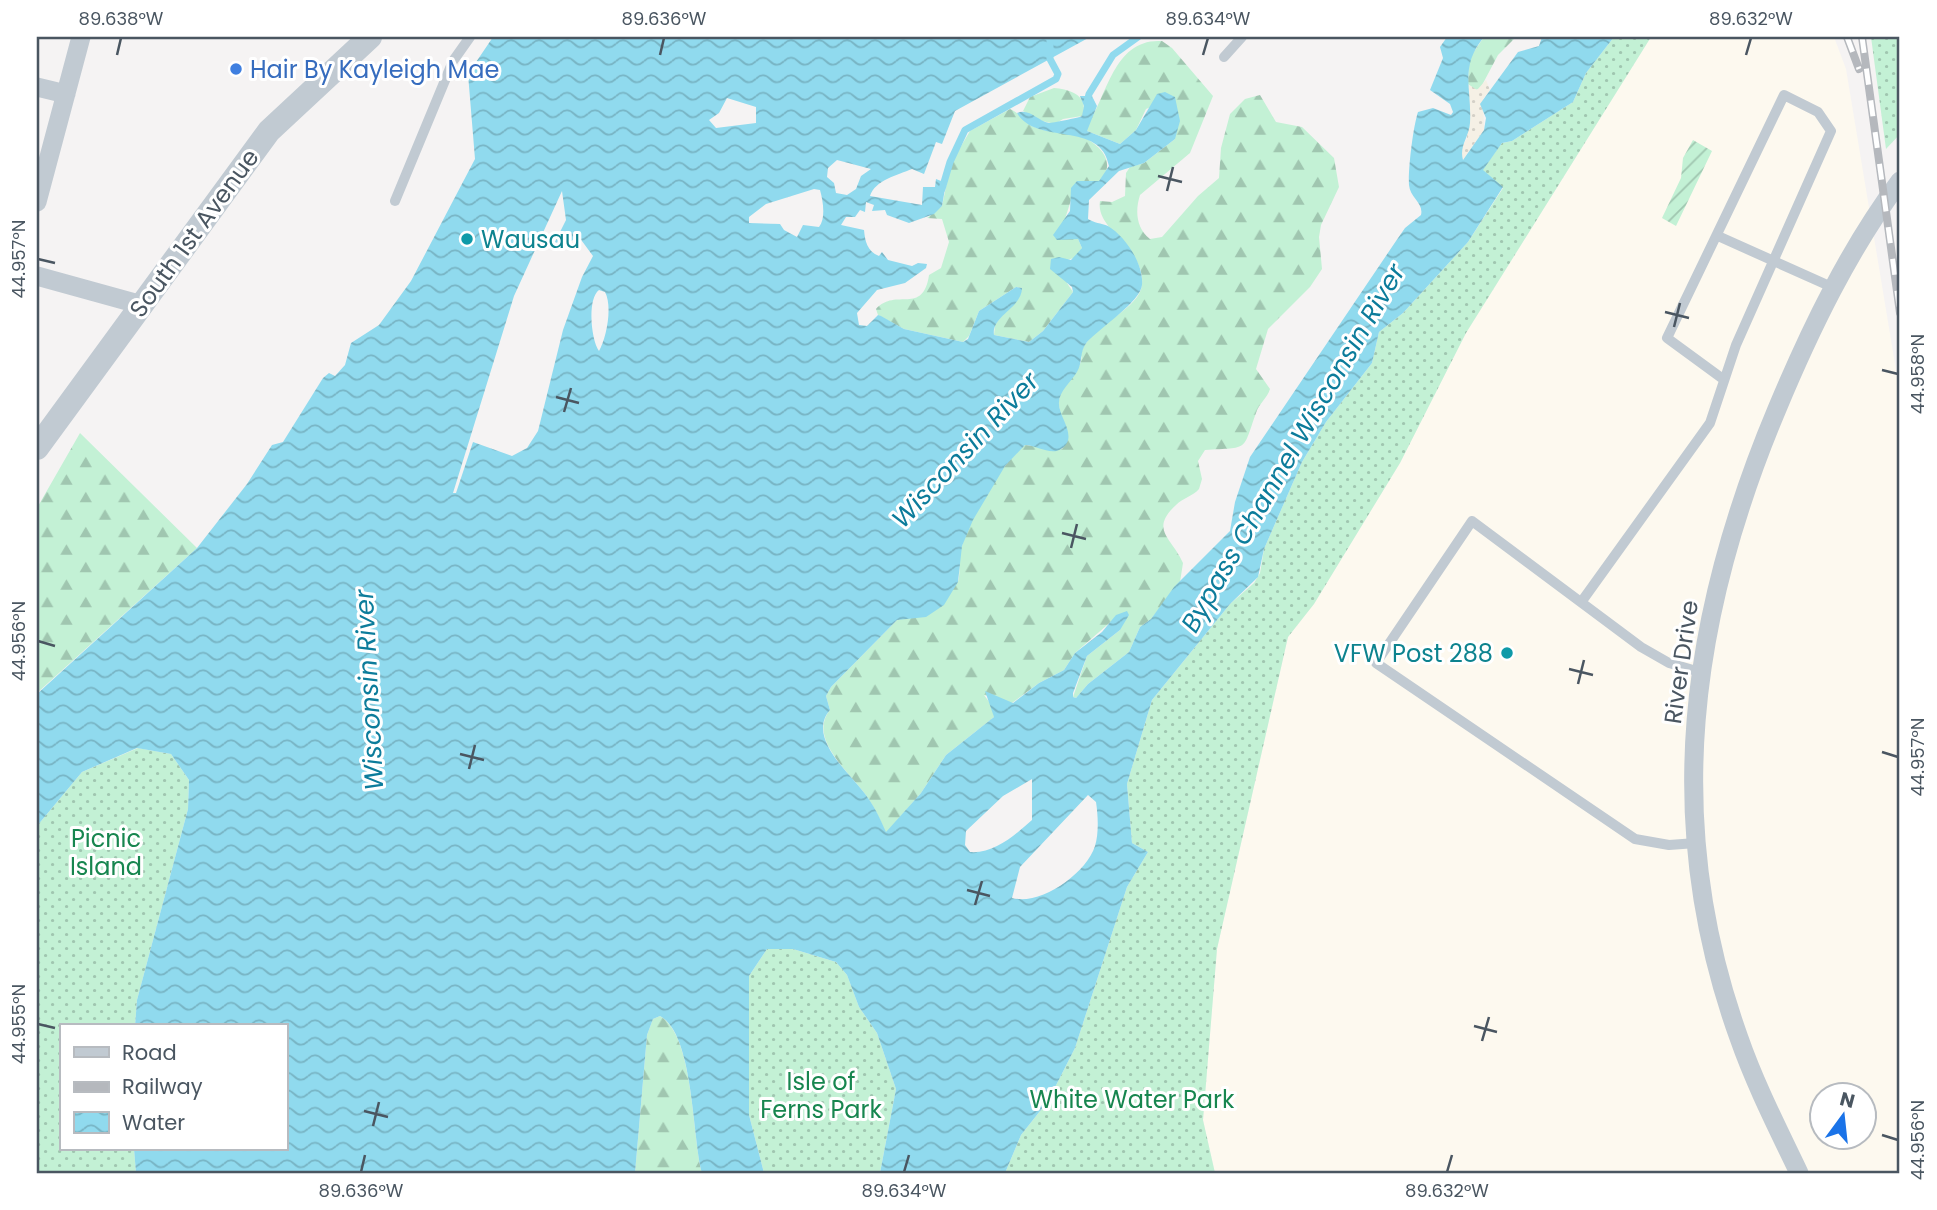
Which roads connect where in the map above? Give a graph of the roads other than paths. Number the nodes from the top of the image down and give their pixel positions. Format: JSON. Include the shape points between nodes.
{"nodes":[{"id":1,"x":81,"y":37,"type":"edge"},
{"id":2,"x":370,"y":37,"type":"edge"},
{"id":3,"x":470,"y":37,"type":"edge"},
{"id":4,"x":1242,"y":37,"type":"edge"},
{"id":5,"x":1224,"y":57,"type":"dead end"},
{"id":6,"x":37,"y":87,"type":"edge"},
{"id":7,"x":66,"y":94,"type":"junction"},
{"id":8,"x":1900,"y":181,"type":"edge"},
{"id":9,"x":395,"y":201,"type":"dead end"},
{"id":10,"x":37,"y":202,"type":"edge"},
{"id":11,"x":1718,"y":236,"type":"junction"},
{"id":12,"x":1774,"y":260,"type":"junction"},
{"id":13,"x":37,"y":276,"type":"edge"},
{"id":14,"x":1835,"y":288,"type":"junction"},
{"id":15,"x":142,"y":305,"type":"junction"},
{"id":16,"x":1723,"y":379,"type":"junction"},
{"id":17,"x":37,"y":448,"type":"edge"},
{"id":18,"x":1582,"y":601,"type":"junction"},
{"id":19,"x":1700,"y":672,"type":"junction"},
{"id":20,"x":1696,"y":843,"type":"junction"},
{"id":21,"x":1799,"y":1173,"type":"edge"}],
"edges":[{"from":1,"to":7,"type":"street"},
{"from":2,"to":15,"type":"street","name":"South 1st Avenue","via":[[269,131]]},
{"from":3,"to":9,"type":"lane","via":[[453,61]]},
{"from":4,"to":5,"type":"lane"},
{"from":6,"to":7,"type":"street"},
{"from":7,"to":10,"type":"street"},
{"from":8,"to":14,"type":"street","name":"River Drive"},
{"from":11,"to":12,"type":"lane"},
{"from":11,"to":12,"type":"lane","via":[[1784,95],[1818,113],[1831,131]]},
{"from":11,"to":16,"type":"lane","via":[[1667,338]]},
{"from":12,"to":14,"type":"lane"},
{"from":12,"to":16,"type":"lane"},
{"from":13,"to":15,"type":"street"},
{"from":14,"to":19,"type":"street","name":"River Drive","via":[[1785,391],[1752,475],[1714,599]]},
{"from":15,"to":17,"type":"street","name":"South 1st Avenue"},
{"from":16,"to":18,"type":"lane","via":[[1710,423]]},
{"from":18,"to":19,"type":"lane","via":[[1658,658]]},
{"from":18,"to":20,"type":"lane","via":[[1472,521],[1376,663],[1635,839],[1669,845]]},
{"from":19,"to":20,"type":"street","name":"River Drive","via":[[1693,773]]},
{"from":20,"to":21,"type":"street","name":"River Drive","via":[[1709,932],[1731,1015]]}]}
